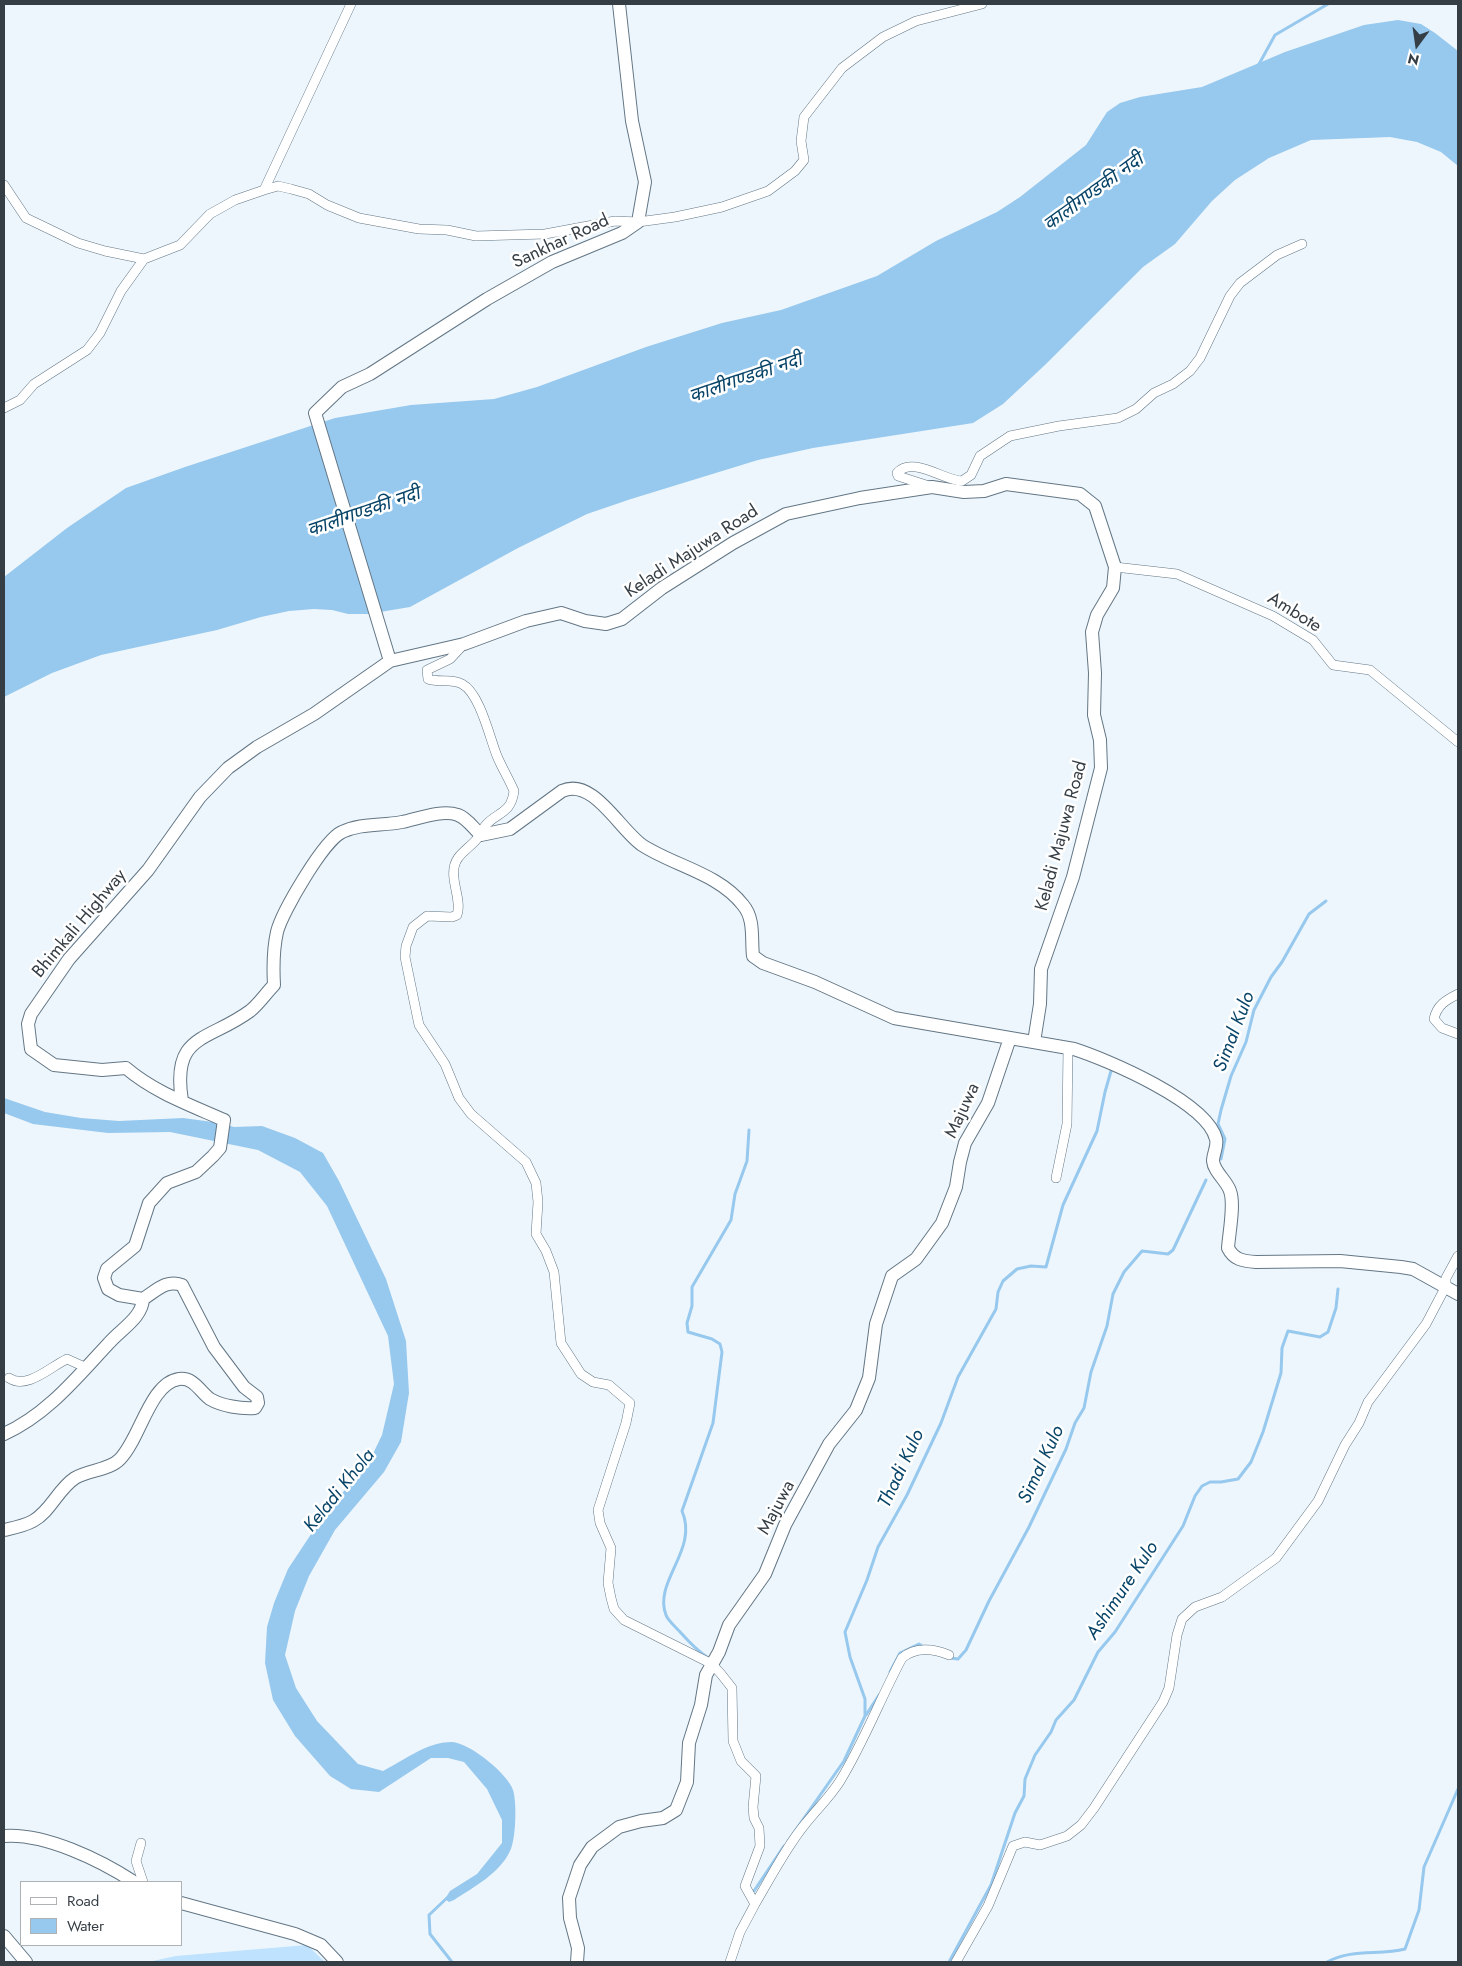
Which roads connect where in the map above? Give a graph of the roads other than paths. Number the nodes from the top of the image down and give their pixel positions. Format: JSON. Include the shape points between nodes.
{"nodes":[{"id":1,"x":351,"y":4,"type":"edge"},
{"id":2,"x":619,"y":4,"type":"edge"},
{"id":3,"x":982,"y":4,"type":"edge"},
{"id":4,"x":4,"y":185,"type":"edge"},
{"id":5,"x":264,"y":190,"type":"junction"},
{"id":6,"x":638,"y":222,"type":"junction"},
{"id":7,"x":1302,"y":244,"type":"dead end"},
{"id":8,"x":144,"y":259,"type":"junction"},
{"id":9,"x":4,"y":408,"type":"edge"},
{"id":10,"x":932,"y":487,"type":"junction"},
{"id":11,"x":1115,"y":567,"type":"junction"},
{"id":12,"x":464,"y":644,"type":"junction"},
{"id":13,"x":390,"y":661,"type":"junction"},
{"id":14,"x":1458,"y":742,"type":"edge"},
{"id":15,"x":481,"y":835,"type":"junction"},
{"id":16,"x":1458,"y":994,"type":"edge"},
{"id":17,"x":1458,"y":1034,"type":"edge"},
{"id":18,"x":1010,"y":1038,"type":"junction"},
{"id":19,"x":1034,"y":1042,"type":"junction"},
{"id":20,"x":1068,"y":1048,"type":"junction"},
{"id":21,"x":182,"y":1101,"type":"junction"},
{"id":22,"x":1056,"y":1178,"type":"dead end"},
{"id":23,"x":1458,"y":1256,"type":"edge"},
{"id":24,"x":1446,"y":1286,"type":"junction"},
{"id":25,"x":1458,"y":1294,"type":"edge"},
{"id":26,"x":143,"y":1299,"type":"junction"},
{"id":27,"x":87,"y":1368,"type":"junction"},
{"id":28,"x":9,"y":1378,"type":"dead end"},
{"id":29,"x":4,"y":1434,"type":"edge"},
{"id":30,"x":4,"y":1530,"type":"edge"},
{"id":31,"x":949,"y":1655,"type":"dead end"},
{"id":32,"x":712,"y":1664,"type":"junction"},
{"id":33,"x":4,"y":1836,"type":"edge"},
{"id":34,"x":141,"y":1843,"type":"dead end"},
{"id":35,"x":132,"y":1881,"type":"edge"},
{"id":36,"x":143,"y":1881,"type":"edge"},
{"id":37,"x":754,"y":1902,"type":"junction"},
{"id":38,"x":182,"y":1903,"type":"edge"},
{"id":39,"x":4,"y":1936,"type":"edge"},
{"id":40,"x":26,"y":1962,"type":"edge"},
{"id":41,"x":337,"y":1962,"type":"edge"},
{"id":42,"x":577,"y":1962,"type":"edge"},
{"id":43,"x":730,"y":1962,"type":"edge"},
{"id":44,"x":956,"y":1962,"type":"edge"}],
"edges":[{"from":1,"to":5,"type":"street"},
{"from":2,"to":6,"type":"street","via":[[632,121],[645,182]]},
{"from":3,"to":6,"type":"street","via":[[916,21],[883,37],[842,68],[804,117],[801,141],[804,160],[768,192],[722,207]]},
{"from":4,"to":8,"type":"street","via":[[26,218],[78,243]]},
{"from":5,"to":6,"type":"street","via":[[278,186],[309,194],[359,218],[476,236],[546,234],[615,221]]},
{"from":5,"to":8,"type":"street","via":[[235,200],[210,214],[180,245]]},
{"from":6,"to":13,"type":"street","name":"Sankhar Road","via":[[622,233],[552,262],[487,299],[370,374],[342,387],[314,413]]},
{"from":7,"to":10,"type":"street","via":[[1277,255],[1240,283],[1190,371],[1154,393],[1136,409],[1107,421],[1010,436],[980,456],[972,475],[962,481],[924,468],[897,473]]},
{"from":8,"to":9,"type":"street","via":[[121,291],[100,333],[87,350],[34,384],[20,400]]},
{"from":10,"to":11,"type":"street","name":"Keladi Majuwa Road","via":[[964,492],[984,491],[1006,484],[1080,494],[1094,506]]},
{"from":10,"to":12,"type":"street","name":"Keladi Majuwa Road","via":[[786,514],[662,588],[622,619],[606,624],[561,613],[526,621]]},
{"from":11,"to":14,"type":"street","name":"Ambote","via":[[1177,574],[1273,616],[1313,640],[1333,664],[1370,670]]},
{"from":11,"to":19,"type":"street","name":"Keladi Majuwa Road","via":[[1113,588],[1097,614],[1092,632],[1094,715],[1100,740],[1101,768],[1072,878],[1041,969]]},
{"from":12,"to":13,"type":"street","name":"Keladi Majuwa Road"},
{"from":12,"to":15,"type":"street","via":[[450,659],[427,670],[426,674],[432,681],[458,682],[469,690],[514,792],[510,805],[486,825]]},
{"from":13,"to":21,"type":"street","name":"Bhimkali Highway","via":[[228,768],[200,797],[148,870],[69,959],[31,1014],[28,1024],[31,1049],[54,1065],[102,1070],[126,1068],[140,1080]]},
{"from":15,"to":18,"type":"street","via":[[510,829],[562,791],[571,787],[581,788],[596,798],[641,844],[722,886],[743,905],[751,920],[753,956],[763,963],[815,982],[894,1018]]},
{"from":15,"to":21,"type":"street","via":[[458,815],[445,814],[359,826],[340,832],[314,860],[287,908],[273,952],[274,985],[251,1010],[187,1049],[180,1067]]},
{"from":15,"to":32,"type":"street","via":[[456,860],[454,878],[460,907],[457,915],[427,916],[413,927],[409,936],[405,958],[419,1025],[445,1064],[459,1098],[471,1114],[526,1162],[536,1183],[536,1234],[554,1272],[560,1343],[581,1374],[593,1382],[608,1385],[630,1403],[598,1510],[611,1548],[608,1583],[614,1609],[624,1620]]},
{"from":16,"to":17,"type":"street","via":[[1446,1000],[1436,1011],[1434,1019],[1442,1028]]},
{"from":18,"to":19,"type":"street"},
{"from":18,"to":32,"type":"street","name":"Majuwa","via":[[988,1103],[965,1143],[956,1187],[942,1223],[916,1259],[892,1276],[876,1324],[869,1378],[856,1410],[829,1444],[785,1525],[764,1574],[729,1625]]},
{"from":19,"to":20,"type":"street"},
{"from":20,"to":22,"type":"street","via":[[1067,1124]]},
{"from":20,"to":24,"type":"street","via":[[1096,1056],[1150,1081],[1189,1105],[1212,1130],[1217,1144],[1213,1161],[1231,1191],[1228,1248],[1232,1255],[1240,1260],[1256,1262],[1340,1261],[1401,1267],[1413,1269]]},
{"from":21,"to":26,"type":"street","name":"Bhimkali Highway","via":[[224,1121],[220,1148],[196,1172],[166,1183],[149,1204],[135,1246],[107,1270],[104,1278],[108,1289],[119,1295]]},
{"from":23,"to":24,"type":"street","via":[[1446,1278]]},
{"from":24,"to":25,"type":"street"},
{"from":24,"to":44,"type":"street","via":[[1426,1324],[1368,1402],[1318,1501],[1276,1558],[1222,1597],[1187,1612],[1177,1635],[1169,1688],[1150,1724],[1081,1825],[1056,1841],[1040,1845],[1025,1842],[1013,1846],[988,1906]]},
{"from":26,"to":27,"type":"street","via":[[142,1310]]},
{"from":26,"to":30,"type":"street","via":[[166,1283],[182,1285],[214,1347],[244,1387],[257,1397],[257,1406],[245,1408],[219,1403],[184,1379],[168,1383],[159,1390],[120,1460],[74,1479],[34,1521]]},
{"from":27,"to":28,"type":"street","via":[[67,1359],[29,1380],[15,1382]]},
{"from":27,"to":29,"type":"street","via":[[43,1409]]},
{"from":31,"to":37,"type":"street","via":[[933,1648],[908,1653],[902,1658],[840,1782],[805,1823]]},
{"from":32,"to":37,"type":"street","via":[[732,1688],[733,1741],[741,1762],[756,1776],[753,1807],[760,1846],[745,1886]]},
{"from":32,"to":42,"type":"street","name":"Majuwa","via":[[706,1675],[689,1743],[686,1782],[676,1810],[663,1818],[619,1828],[592,1847],[580,1865],[568,1898],[578,1948]]},
{"from":33,"to":35,"type":"street","via":[[19,1835],[86,1856]]},
{"from":34,"to":36,"type":"street","via":[[136,1861]]},
{"from":37,"to":43,"type":"street"},
{"from":38,"to":41,"type":"street","via":[[296,1934],[321,1945]]},
{"from":39,"to":40,"type":"street"}]}
